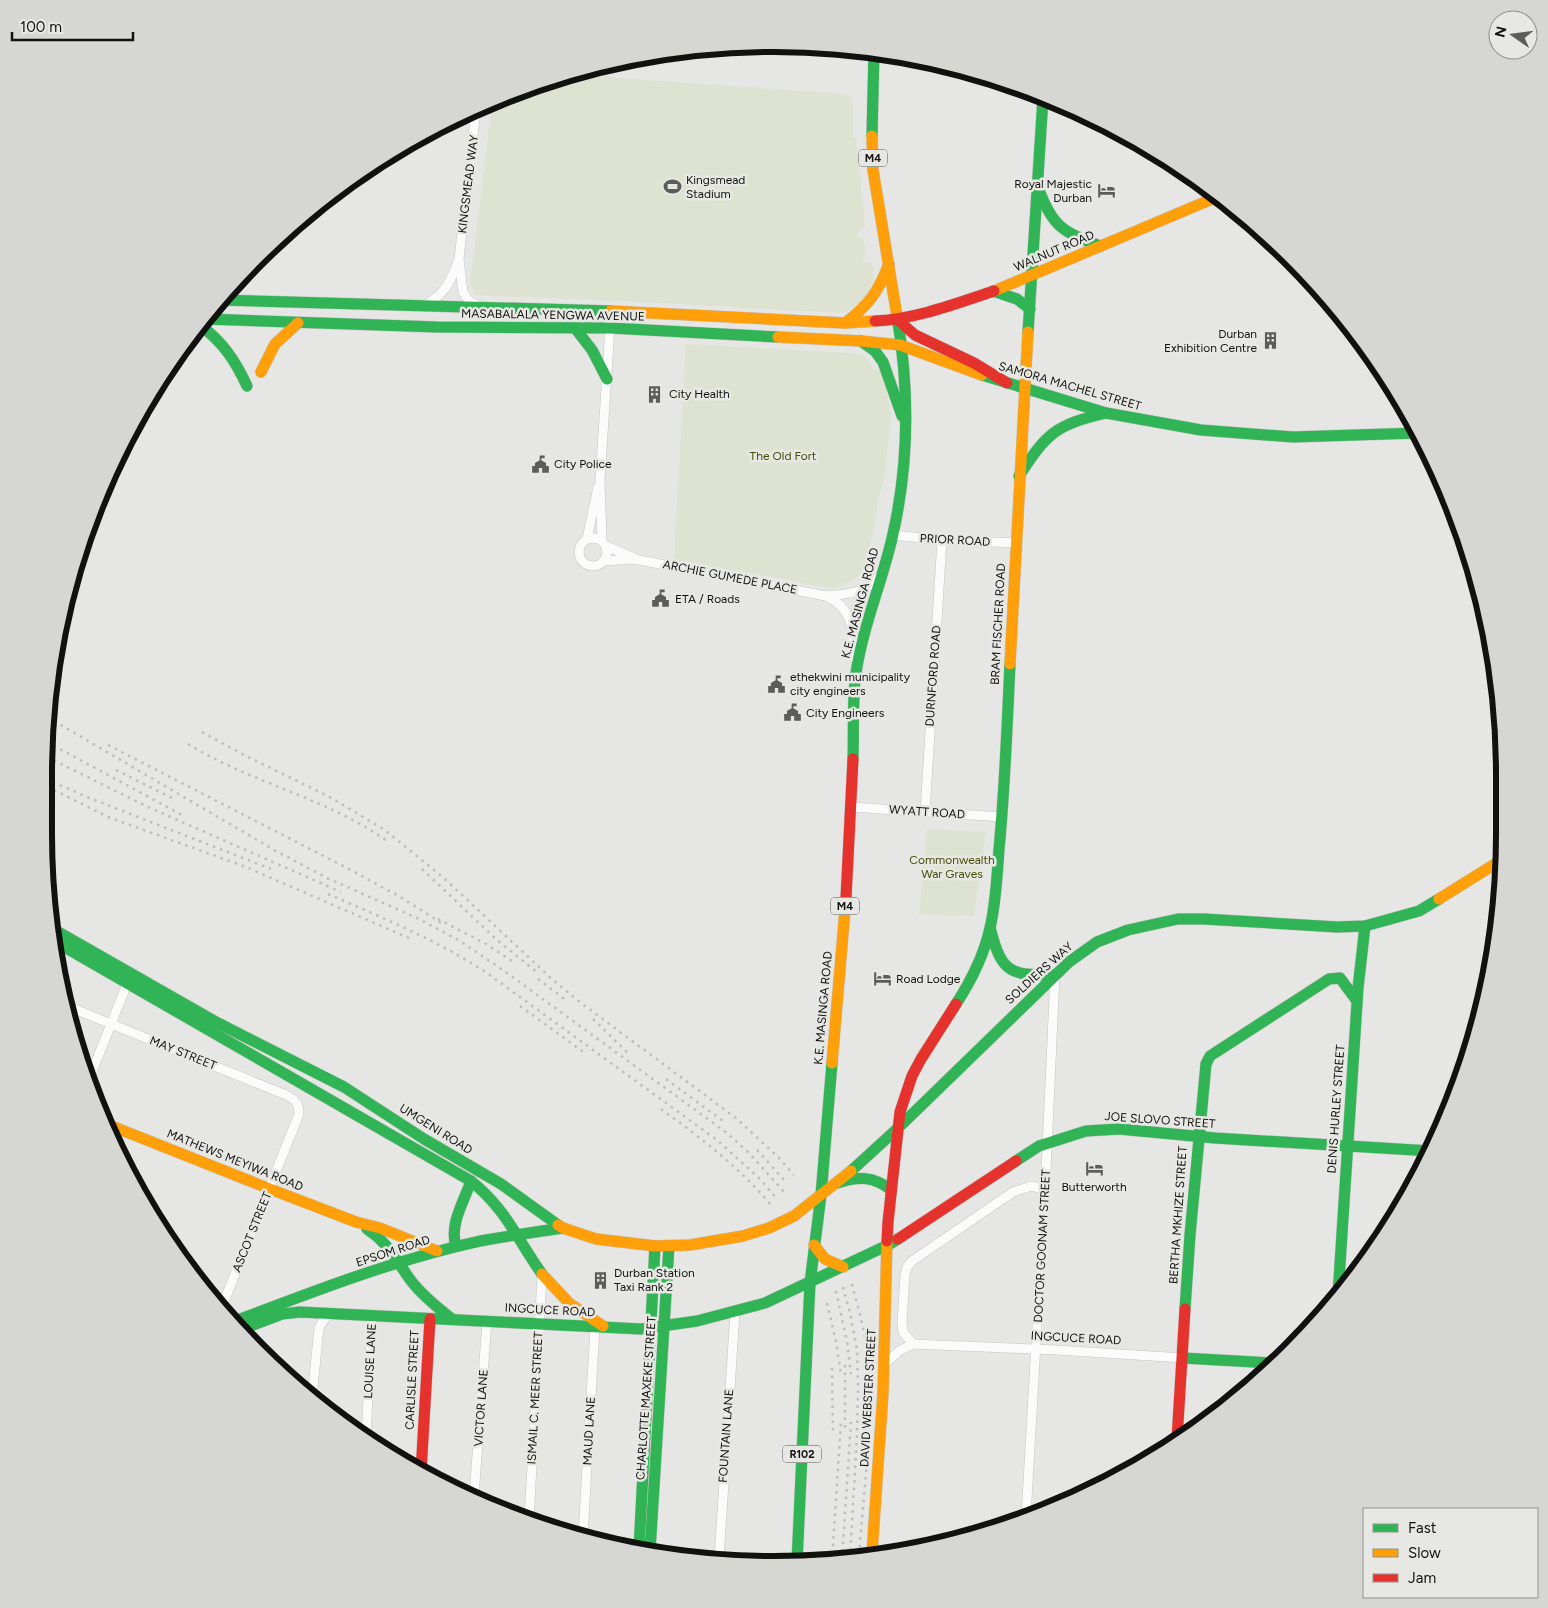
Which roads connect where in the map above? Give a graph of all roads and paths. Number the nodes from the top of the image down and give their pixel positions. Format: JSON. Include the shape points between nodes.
{"nodes":[{"id":1,"x":874,"y":60,"type":"edge"},
{"id":2,"x":1043,"y":104,"type":"edge"},
{"id":3,"x":475,"y":118,"type":"edge"},
{"id":4,"x":1037,"y":184,"type":"junction"},
{"id":5,"x":1210,"y":200,"type":"edge"},
{"id":6,"x":1100,"y":246,"type":"junction"},
{"id":7,"x":459,"y":259,"type":"junction"},
{"id":8,"x":888,"y":264,"type":"junction"},
{"id":9,"x":1032,"y":275,"type":"junction"},
{"id":10,"x":993,"y":291,"type":"junction"},
{"id":11,"x":230,"y":300,"type":"edge"},
{"id":12,"x":424,"y":306,"type":"junction"},
{"id":13,"x":480,"y":308,"type":"junction"},
{"id":14,"x":1030,"y":309,"type":"junction"},
{"id":15,"x":611,"y":311,"type":"junction"},
{"id":16,"x":215,"y":319,"type":"edge"},
{"id":17,"x":898,"y":320,"type":"junction"},
{"id":18,"x":298,"y":323,"type":"junction"},
{"id":19,"x":845,"y":323,"type":"junction"},
{"id":20,"x":575,"y":328,"type":"junction"},
{"id":21,"x":610,"y":328,"type":"junction"},
{"id":22,"x":206,"y":330,"type":"edge"},
{"id":23,"x":861,"y":341,"type":"junction"},
{"id":24,"x":900,"y":346,"type":"junction"},
{"id":25,"x":261,"y":372,"type":"dead end"},
{"id":26,"x":607,"y":379,"type":"junction"},
{"id":27,"x":1007,"y":383,"type":"junction"},
{"id":28,"x":248,"y":386,"type":"dead end"},
{"id":29,"x":1024,"y":388,"type":"junction"},
{"id":30,"x":1106,"y":412,"type":"junction"},
{"id":31,"x":906,"y":428,"type":"junction"},
{"id":32,"x":1410,"y":433,"type":"edge"},
{"id":33,"x":1019,"y":477,"type":"junction"},
{"id":34,"x":600,"y":480,"type":"junction"},
{"id":35,"x":893,"y":535,"type":"junction"},
{"id":36,"x":587,"y":539,"type":"junction"},
{"id":37,"x":942,"y":540,"type":"junction"},
{"id":38,"x":1017,"y":543,"type":"junction"},
{"id":39,"x":604,"y":544,"type":"junction"},
{"id":40,"x":634,"y":558,"type":"junction"},
{"id":41,"x":604,"y":561,"type":"junction"},
{"id":42,"x":882,"y":573,"type":"junction"},
{"id":43,"x":826,"y":596,"type":"junction"},
{"id":44,"x":856,"y":673,"type":"junction"},
{"id":45,"x":851,"y":807,"type":"junction"},
{"id":46,"x":925,"y":812,"type":"junction"},
{"id":47,"x":1002,"y":817,"type":"junction"},
{"id":48,"x":1495,"y":864,"type":"edge"},
{"id":49,"x":1365,"y":926,"type":"junction"},
{"id":50,"x":990,"y":929,"type":"junction"},
{"id":51,"x":60,"y":933,"type":"edge"},
{"id":52,"x":61,"y":945,"type":"edge"},
{"id":53,"x":1056,"y":975,"type":"junction"},
{"id":54,"x":129,"y":978,"type":"junction"},
{"id":55,"x":1357,"y":1001,"type":"junction"},
{"id":56,"x":74,"y":1009,"type":"edge"},
{"id":57,"x":111,"y":1024,"type":"junction"},
{"id":58,"x":213,"y":1027,"type":"junction"},
{"id":59,"x":93,"y":1070,"type":"edge"},
{"id":60,"x":344,"y":1088,"type":"junction"},
{"id":61,"x":336,"y":1102,"type":"junction"},
{"id":62,"x":298,"y":1104,"type":"joint"},
{"id":63,"x":115,"y":1127,"type":"edge"},
{"id":64,"x":897,"y":1130,"type":"junction"},
{"id":65,"x":1198,"y":1136,"type":"junction"},
{"id":66,"x":1048,"y":1142,"type":"junction"},
{"id":67,"x":1348,"y":1145,"type":"junction"},
{"id":68,"x":1422,"y":1150,"type":"edge"},
{"id":69,"x":472,"y":1181,"type":"junction"},
{"id":70,"x":837,"y":1183,"type":"junction"},
{"id":71,"x":270,"y":1189,"type":"junction"},
{"id":72,"x":1045,"y":1189,"type":"junction"},
{"id":73,"x":891,"y":1190,"type":"junction"},
{"id":74,"x":821,"y":1195,"type":"junction"},
{"id":75,"x":356,"y":1222,"type":"junction"},
{"id":76,"x":563,"y":1228,"type":"junction"},
{"id":77,"x":518,"y":1234,"type":"junction"},
{"id":78,"x":814,"y":1245,"type":"junction"},
{"id":79,"x":888,"y":1245,"type":"junction"},
{"id":80,"x":456,"y":1246,"type":"junction"},
{"id":81,"x":655,"y":1246,"type":"junction"},
{"id":82,"x":669,"y":1246,"type":"junction"},
{"id":83,"x":437,"y":1252,"type":"junction"},
{"id":84,"x":400,"y":1262,"type":"junction"},
{"id":85,"x":843,"y":1267,"type":"junction"},
{"id":86,"x":542,"y":1275,"type":"junction"},
{"id":87,"x":1339,"y":1282,"type":"edge"},
{"id":88,"x":810,"y":1283,"type":"junction"},
{"id":89,"x":224,"y":1301,"type":"edge"},
{"id":90,"x":735,"y":1312,"type":"junction"},
{"id":91,"x":332,"y":1313,"type":"junction"},
{"id":92,"x":372,"y":1316,"type":"junction"},
{"id":93,"x":241,"y":1319,"type":"edge"},
{"id":94,"x":430,"y":1319,"type":"junction"},
{"id":95,"x":452,"y":1319,"type":"junction"},
{"id":96,"x":487,"y":1321,"type":"junction"},
{"id":97,"x":539,"y":1323,"type":"junction"},
{"id":98,"x":665,"y":1325,"type":"junction"},
{"id":99,"x":248,"y":1327,"type":"edge"},
{"id":100,"x":601,"y":1327,"type":"junction"},
{"id":101,"x":651,"y":1328,"type":"junction"},
{"id":102,"x":913,"y":1344,"type":"junction"},
{"id":103,"x":1036,"y":1350,"type":"junction"},
{"id":104,"x":1182,"y":1358,"type":"junction"},
{"id":105,"x":1264,"y":1362,"type":"edge"},
{"id":106,"x":884,"y":1365,"type":"junction"},
{"id":107,"x":313,"y":1388,"type":"edge"},
{"id":108,"x":652,"y":1422,"type":"junction"},
{"id":109,"x":366,"y":1429,"type":"edge"},
{"id":110,"x":1177,"y":1432,"type":"edge"},
{"id":111,"x":422,"y":1463,"type":"edge"},
{"id":112,"x":474,"y":1490,"type":"edge"},
{"id":113,"x":647,"y":1495,"type":"junction"},
{"id":114,"x":1027,"y":1510,"type":"edge"},
{"id":115,"x":529,"y":1512,"type":"edge"},
{"id":116,"x":584,"y":1530,"type":"edge"},
{"id":117,"x":640,"y":1543,"type":"edge"},
{"id":118,"x":650,"y":1544,"type":"edge"},
{"id":119,"x":872,"y":1548,"type":"edge"},
{"id":120,"x":719,"y":1553,"type":"edge"},
{"id":121,"x":797,"y":1555,"type":"edge"}],
"edges":[{"from":1,"to":8,"type":"main road","name":"K.E. MASINGA ROAD","number":"M4","via":[[871,143]]},
{"from":2,"to":4,"type":"main road","name":"BRAM FISCHER ROAD"},
{"from":3,"to":7,"type":"street","name":"KINGSMEAD WAY"},
{"from":4,"to":6,"type":"main road","via":[[1048,214],[1059,228]]},
{"from":4,"to":9,"type":"main road","name":"BRAM FISCHER ROAD"},
{"from":5,"to":6,"type":"main road","name":"WALNUT ROAD"},
{"from":6,"to":9,"type":"main road","name":"WALNUT ROAD"},
{"from":7,"to":12,"type":"street","name":"KINGSMEAD WAY","via":[[445,291]]},
{"from":7,"to":13,"type":"street","name":"KINGSMEAD WAY","via":[[465,298]]},
{"from":8,"to":17,"type":"main road","name":"K.E. MASINGA ROAD","number":"M4"},
{"from":8,"to":19,"type":"main road","via":[[876,296]]},
{"from":9,"to":10,"type":"main road","name":"WALNUT ROAD"},
{"from":9,"to":14,"type":"main road","name":"BRAM FISCHER ROAD"},
{"from":10,"to":14,"type":"main road","via":[[1016,299]]},
{"from":10,"to":17,"type":"main road","name":"WALNUT ROAD"},
{"from":11,"to":12,"type":"main road","name":"MASABALALA YENGWA AVENUE"},
{"from":12,"to":13,"type":"main road","name":"MASABALALA YENGWA AVENUE"},
{"from":13,"to":15,"type":"main road","name":"MASABALALA YENGWA AVENUE"},
{"from":14,"to":29,"type":"main road","name":"BRAM FISCHER ROAD"},
{"from":15,"to":19,"type":"main road","name":"MASABALALA YENGWA AVENUE"},
{"from":15,"to":21,"type":"street"},
{"from":16,"to":18,"type":"main road","name":"MASABALALA YENGWA AVENUE"},
{"from":17,"to":19,"type":"main road","name":"MASABALALA YENGWA AVENUE"},
{"from":17,"to":24,"type":"main road","name":"K.E. MASINGA ROAD","number":"M4"},
{"from":17,"to":27,"type":"main road","via":[[915,334]]},
{"from":18,"to":20,"type":"main road","name":"MASABALALA YENGWA AVENUE"},
{"from":18,"to":25,"type":"main road","via":[[274,344]]},
{"from":20,"to":21,"type":"main road","name":"MASABALALA YENGWA AVENUE"},
{"from":20,"to":26,"type":"main road","via":[[592,350]]},
{"from":21,"to":23,"type":"main road","name":"MASABALALA YENGWA AVENUE"},
{"from":21,"to":26,"type":"street"},
{"from":22,"to":28,"type":"main road","via":[[229,351]]},
{"from":23,"to":24,"type":"main road","name":"MASABALALA YENGWA AVENUE"},
{"from":23,"to":31,"type":"main road","via":[[883,362]]},
{"from":24,"to":27,"type":"main road","name":"SAMORA MACHEL STREET"},
{"from":24,"to":31,"type":"main road","name":"K.E. MASINGA ROAD","number":"M4"},
{"from":26,"to":34,"type":"street"},
{"from":27,"to":29,"type":"main road","name":"SAMORA MACHEL STREET"},
{"from":29,"to":30,"type":"main road","name":"SAMORA MACHEL STREET"},
{"from":29,"to":33,"type":"main road","name":"BRAM FISCHER ROAD"},
{"from":30,"to":32,"type":"main road","name":"SAMORA MACHEL STREET","via":[[1201,430],[1251,435]]},
{"from":30,"to":33,"type":"main road","via":[[1080,418],[1056,429],[1036,450]]},
{"from":31,"to":35,"type":"main road","name":"K.E. MASINGA ROAD","number":"M4","via":[[902,484]]},
{"from":33,"to":38,"type":"main road","name":"BRAM FISCHER ROAD"},
{"from":34,"to":36,"type":"street"},
{"from":34,"to":39,"type":"street"},
{"from":35,"to":37,"type":"street","name":"PRIOR ROAD"},
{"from":35,"to":42,"type":"main road","name":"K.E. MASINGA ROAD","number":"M4"},
{"from":36,"to":39,"type":"street","via":[[595,538]]},
{"from":36,"to":41,"type":"street","via":[[579,549],[581,559],[592,566]]},
{"from":37,"to":38,"type":"street","name":"PRIOR ROAD"},
{"from":37,"to":46,"type":"street","name":"DURNFORD ROAD"},
{"from":38,"to":47,"type":"main road","name":"BRAM FISCHER ROAD"},
{"from":39,"to":40,"type":"street","name":"ARCHIE GUMEDE PLACE"},
{"from":39,"to":41,"type":"street"},
{"from":40,"to":41,"type":"street","name":"ARCHIE GUMEDE PLACE"},
{"from":40,"to":43,"type":"street","name":"ARCHIE GUMEDE PLACE"},
{"from":42,"to":43,"type":"street","name":"ARCHIE GUMEDE PLACE","via":[[874,583],[857,593]]},
{"from":42,"to":44,"type":"main road","name":"K.E. MASINGA ROAD","number":"M4"},
{"from":43,"to":44,"type":"street","name":"ARCHIE GUMEDE PLACE","via":[[840,605],[849,618]]},
{"from":44,"to":45,"type":"main road","name":"K.E. MASINGA ROAD","number":"M4"},
{"from":45,"to":46,"type":"street","name":"WYATT ROAD"},
{"from":45,"to":74,"type":"main road","name":"K.E. MASINGA ROAD","number":"M4"},
{"from":46,"to":47,"type":"street","name":"WYATT ROAD"},
{"from":47,"to":50,"type":"main road","name":"BRAM FISCHER ROAD"},
{"from":48,"to":49,"type":"main road","name":"SOLDIERS WAY","via":[[1419,911]]},
{"from":49,"to":53,"type":"main road","name":"SOLDIERS WAY","via":[[1196,918],[1159,922],[1097,942],[1068,962]]},
{"from":49,"to":55,"type":"main road","name":"DENIS HURLEY STREET"},
{"from":50,"to":53,"type":"main road","via":[[997,954],[1011,971]]},
{"from":50,"to":64,"type":"main road","name":"BRAM FISCHER ROAD","via":[[970,982],[912,1076]]},
{"from":51,"to":54,"type":"main road","name":"UMGENI ROAD"},
{"from":52,"to":54,"type":"main road","name":"UMGENI ROAD"},
{"from":53,"to":64,"type":"main road","name":"SOLDIERS WAY"},
{"from":53,"to":66,"type":"street","name":"DOCTOR GOONAM STREET"},
{"from":54,"to":57,"type":"street"},
{"from":54,"to":58,"type":"main road","name":"UMGENI ROAD"},
{"from":55,"to":65,"type":"main road","name":"BERTHA MKHIZE STREET","via":[[1340,978],[1329,979],[1210,1056],[1204,1074]]},
{"from":55,"to":67,"type":"main road","name":"DENIS HURLEY STREET"},
{"from":56,"to":57,"type":"street","name":"MAY STREET"},
{"from":57,"to":59,"type":"street"},
{"from":57,"to":62,"type":"street","name":"MAY STREET","via":[[290,1096]]},
{"from":58,"to":60,"type":"main road","name":"UMGENI ROAD"},
{"from":58,"to":61,"type":"main road","name":"UMGENI ROAD"},
{"from":60,"to":61,"type":"main road"},
{"from":60,"to":76,"type":"main road","name":"UMGENI ROAD","via":[[502,1184]]},
{"from":61,"to":69,"type":"main road","name":"UMGENI ROAD"},
{"from":62,"to":71,"type":"street","name":"ASCOT STREET","via":[[299,1114]]},
{"from":63,"to":71,"type":"main road","name":"MATHEWS MEYIWA ROAD"},
{"from":64,"to":70,"type":"main road","name":"SOLDIERS WAY"},
{"from":64,"to":73,"type":"main road","name":"BRAM FISCHER ROAD"},
{"from":65,"to":66,"type":"main road","name":"JOE SLOVO STREET","via":[[1102,1129],[1086,1130]]},
{"from":65,"to":67,"type":"main road","name":"JOE SLOVO STREET"},
{"from":65,"to":104,"type":"main road","name":"BERTHA MKHIZE STREET"},
{"from":66,"to":72,"type":"street","name":"DOCTOR GOONAM STREET"},
{"from":66,"to":79,"type":"main road","name":"JOE SLOVO STREET"},
{"from":67,"to":68,"type":"main road","name":"JOE SLOVO STREET"},
{"from":67,"to":87,"type":"main road","name":"DENIS HURLEY STREET"},
{"from":69,"to":77,"type":"main road","name":"UMGENI ROAD","via":[[502,1209]]},
{"from":69,"to":80,"type":"main road","via":[[454,1228]]},
{"from":70,"to":73,"type":"main road","via":[[865,1177],[885,1183]]},
{"from":70,"to":74,"type":"main road","name":"SOLDIERS WAY"},
{"from":71,"to":75,"type":"main road","name":"MATHEWS MEYIWA ROAD"},
{"from":71,"to":89,"type":"street","name":"ASCOT STREET"},
{"from":72,"to":102,"type":"street","via":[[1031,1186],[1013,1192],[912,1261],[905,1275],[902,1322],[903,1332]]},
{"from":72,"to":103,"type":"street","name":"DOCTOR GOONAM STREET"},
{"from":73,"to":79,"type":"main road"},
{"from":74,"to":78,"type":"main road","number":"R102"},
{"from":74,"to":82,"type":"main road","name":"UMGENI ROAD","via":[[794,1216],[769,1228],[716,1241]]},
{"from":75,"to":83,"type":"main road","name":"MATHEWS MEYIWA ROAD","via":[[380,1228]]},
{"from":75,"to":84,"type":"main road","name":"MATHEWS MEYIWA ROAD","via":[[386,1242]]},
{"from":76,"to":77,"type":"main road","name":"EPSOM ROAD"},
{"from":76,"to":81,"type":"main road","name":"UMGENI ROAD","via":[[596,1240]]},
{"from":77,"to":80,"type":"main road","name":"EPSOM ROAD"},
{"from":77,"to":86,"type":"main road","name":"UMGENI ROAD"},
{"from":78,"to":85,"type":"main road","via":[[825,1260]]},
{"from":78,"to":88,"type":"main road","number":"R102"},
{"from":79,"to":85,"type":"main road"},
{"from":79,"to":106,"type":"main road","name":"DAVID WEBSTER STREET"},
{"from":80,"to":83,"type":"main road","name":"EPSOM ROAD"},
{"from":81,"to":82,"type":"main road","name":"UMGENI ROAD"},
{"from":81,"to":101,"type":"main road","name":"CHARLOTTE MAXEKE STREET"},
{"from":82,"to":98,"type":"main road","name":"CHARLOTTE MAXEKE STREET"},
{"from":83,"to":84,"type":"main road","name":"EPSOM ROAD"},
{"from":84,"to":93,"type":"main road","name":"EPSOM ROAD"},
{"from":84,"to":95,"type":"main road","name":"MATHEWS MEYIWA ROAD","via":[[418,1288]]},
{"from":85,"to":88,"type":"main road","name":"INGCUCE ROAD"},
{"from":86,"to":97,"type":"street","name":"ISMAIL C. MEER STREET"},
{"from":86,"to":100,"type":"main road","name":"UMGENI ROAD","via":[[572,1305]]},
{"from":88,"to":90,"type":"main road","name":"INGCUCE ROAD"},
{"from":88,"to":121,"type":"main road","number":"R102"},
{"from":90,"to":98,"type":"main road","name":"INGCUCE ROAD"},
{"from":90,"to":120,"type":"street","name":"FOUNTAIN LANE"},
{"from":91,"to":92,"type":"main road","name":"INGCUCE ROAD"},
{"from":91,"to":99,"type":"main road","name":"INGCUCE ROAD","via":[[282,1314]]},
{"from":91,"to":107,"type":"street","via":[[319,1328]]},
{"from":92,"to":94,"type":"main road","name":"INGCUCE ROAD"},
{"from":92,"to":109,"type":"street","name":"LOUISE LANE"},
{"from":94,"to":95,"type":"main road","name":"INGCUCE ROAD"},
{"from":94,"to":111,"type":"main road","name":"CARLISLE STREET"},
{"from":95,"to":96,"type":"main road","name":"INGCUCE ROAD"},
{"from":96,"to":97,"type":"main road","name":"INGCUCE ROAD"},
{"from":96,"to":112,"type":"street","name":"VICTOR LANE"},
{"from":97,"to":100,"type":"main road","name":"INGCUCE ROAD"},
{"from":97,"to":115,"type":"street","name":"ISMAIL C. MEER STREET"},
{"from":98,"to":101,"type":"main road","name":"INGCUCE ROAD"},
{"from":98,"to":108,"type":"main road","name":"CHARLOTTE MAXEKE STREET"},
{"from":100,"to":101,"type":"main road","name":"INGCUCE ROAD"},
{"from":100,"to":116,"type":"street","name":"MAUD LANE"},
{"from":101,"to":108,"type":"main road","name":"CHARLOTTE MAXEKE STREET"},
{"from":102,"to":103,"type":"street","name":"INGCUCE ROAD"},
{"from":102,"to":106,"type":"street","via":[[898,1351]]},
{"from":103,"to":104,"type":"street","name":"INGCUCE ROAD"},
{"from":103,"to":114,"type":"street","name":"DOCTOR GOONAM STREET"},
{"from":104,"to":105,"type":"main road","name":"INGCUCE ROAD"},
{"from":104,"to":110,"type":"main road","name":"BERTHA MKHIZE STREET"},
{"from":106,"to":119,"type":"main road","name":"DAVID WEBSTER STREET"},
{"from":108,"to":113,"type":"main road","name":"CHARLOTTE MAXEKE STREET"},
{"from":113,"to":117,"type":"main road","name":"CHARLOTTE MAXEKE STREET"},
{"from":113,"to":118,"type":"main road","name":"CHARLOTTE MAXEKE STREET"}]}
